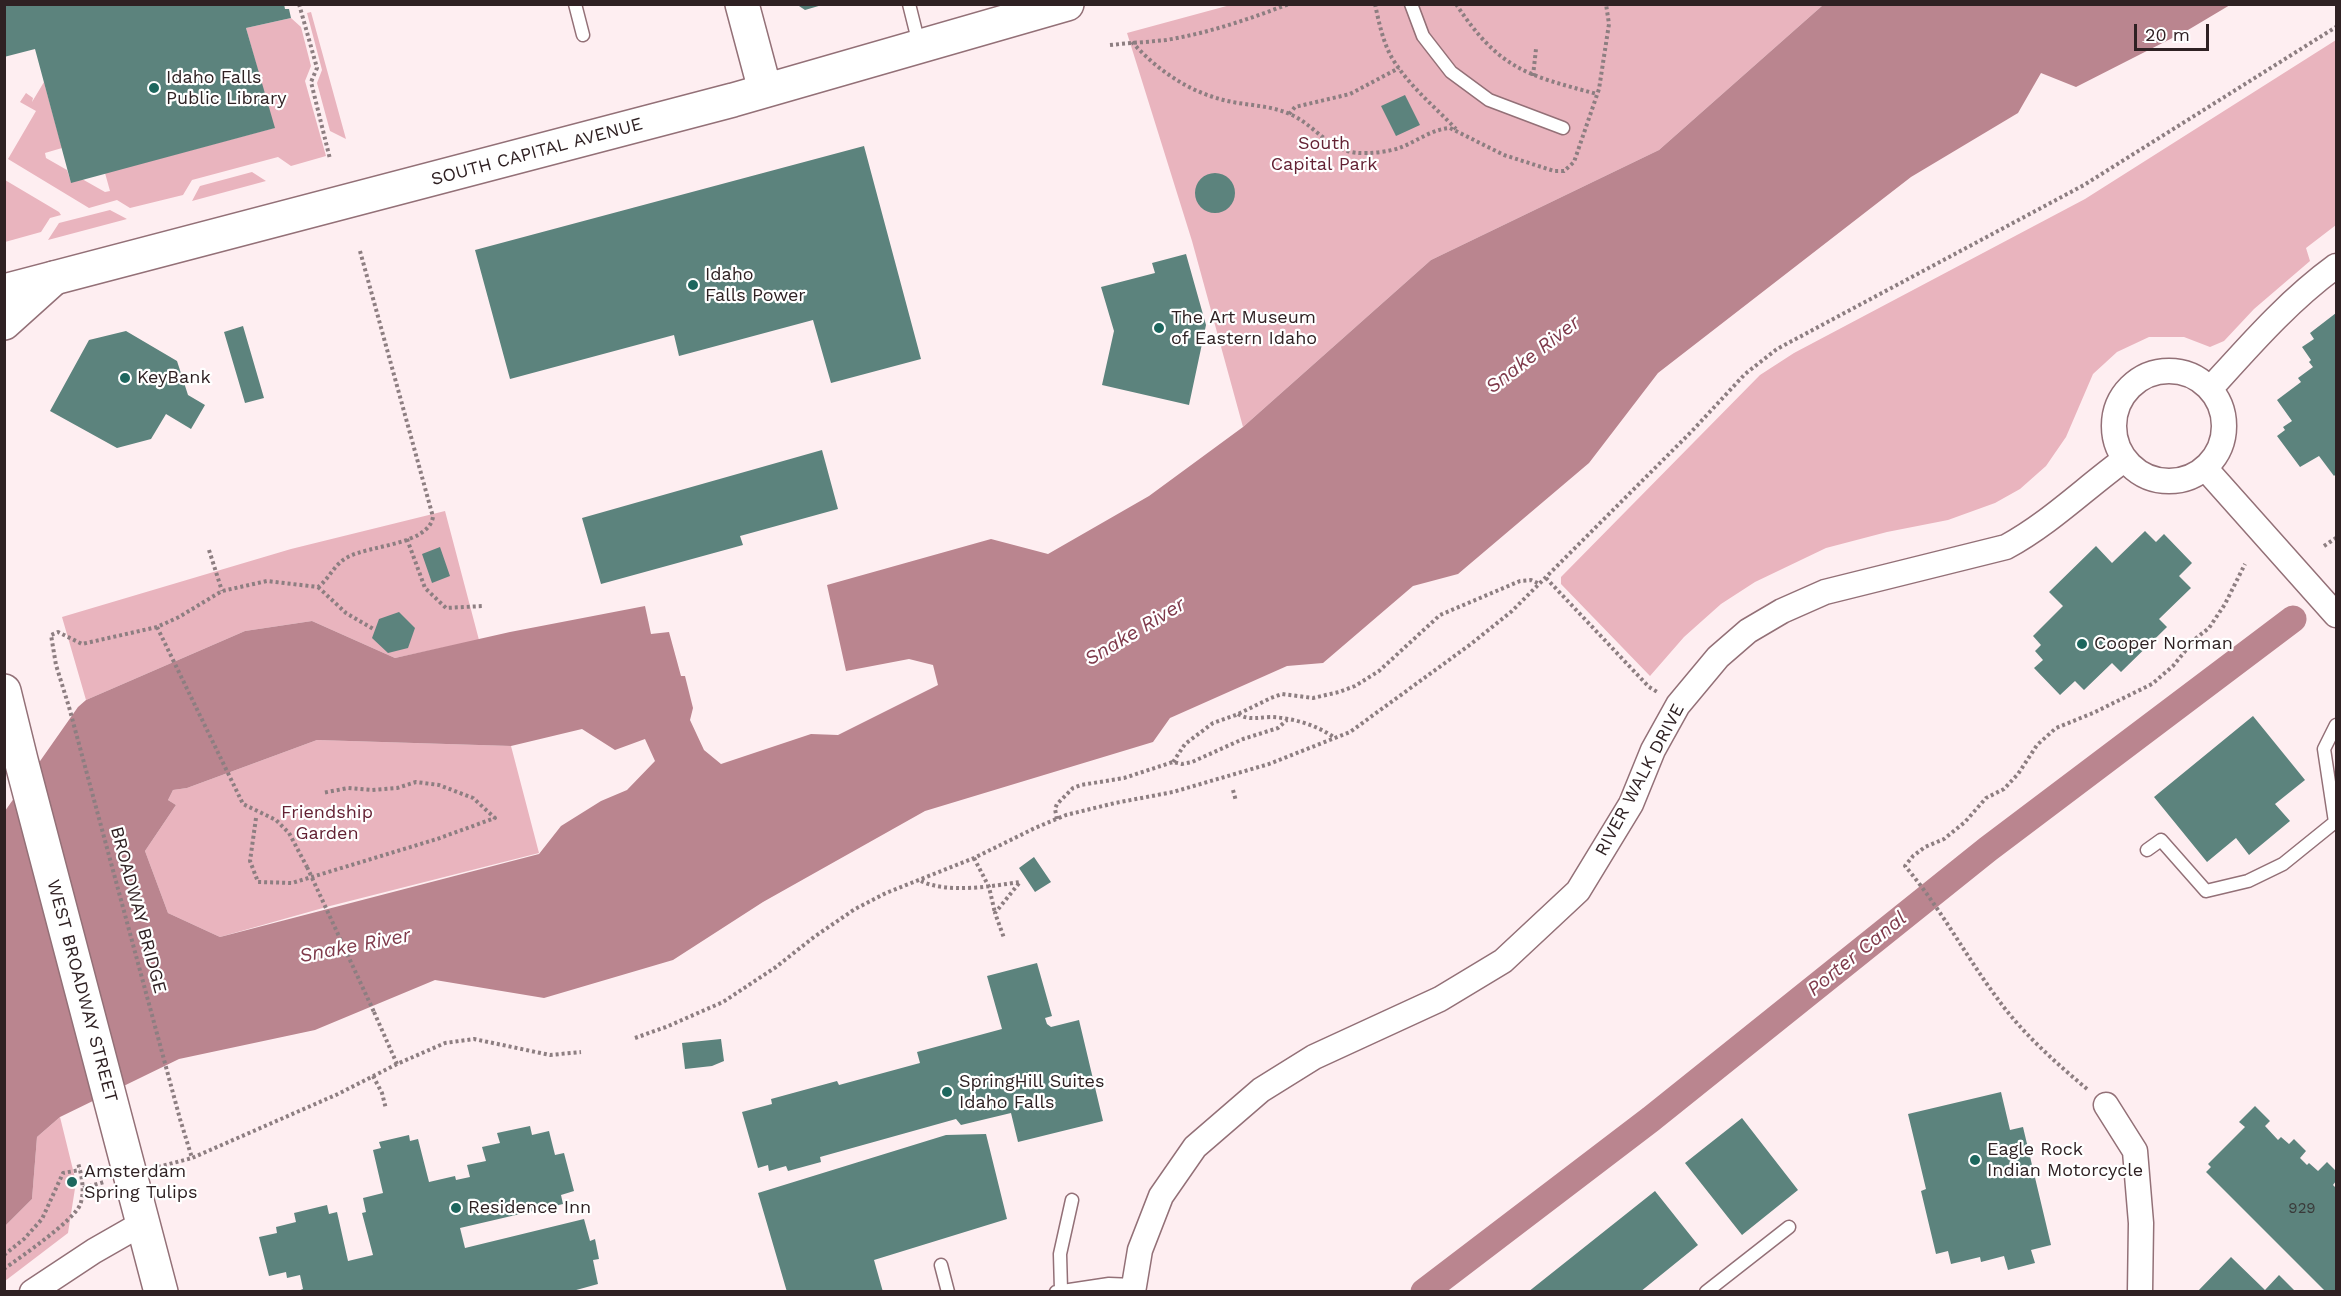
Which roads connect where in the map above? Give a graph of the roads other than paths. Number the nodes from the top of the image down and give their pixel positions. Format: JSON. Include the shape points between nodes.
{"nodes":[{"id":1,"x":575,"y":4,"type":"edge"},
{"id":2,"x":742,"y":4,"type":"edge"},
{"id":3,"x":909,"y":4,"type":"edge"},
{"id":4,"x":1066,"y":4,"type":"edge"},
{"id":5,"x":1412,"y":4,"type":"edge"},
{"id":6,"x":583,"y":35,"type":"dead end"},
{"id":7,"x":920,"y":46,"type":"junction"},
{"id":8,"x":765,"y":90,"type":"junction"},
{"id":9,"x":1563,"y":128,"type":"dead end"},
{"id":10,"x":2337,"y":266,"type":"edge"},
{"id":11,"x":54,"y":278,"type":"junction"},
{"id":12,"x":4,"y":291,"type":"edge"},
{"id":13,"x":4,"y":324,"type":"edge"},
{"id":14,"x":2210,"y":389,"type":"junction"},
{"id":15,"x":2125,"y":459,"type":"junction"},
{"id":16,"x":2205,"y":468,"type":"junction"},
{"id":17,"x":2336,"y":614,"type":"edge"},
{"id":18,"x":6,"y":704,"type":"edge"},
{"id":19,"x":2337,"y":725,"type":"edge"},
{"id":20,"x":17,"y":769,"type":"edge"},
{"id":21,"x":2147,"y":850,"type":"dead end"},
{"id":22,"x":2106,"y":1105,"type":"road end"},
{"id":23,"x":1072,"y":1200,"type":"dead end"},
{"id":24,"x":143,"y":1223,"type":"junction"},
{"id":25,"x":1789,"y":1227,"type":"dead end"},
{"id":26,"x":941,"y":1265,"type":"dead end"},
{"id":27,"x":1133,"y":1288,"type":"edge"},
{"id":28,"x":1059,"y":1291,"type":"edge"},
{"id":29,"x":32,"y":1292,"type":"edge"},
{"id":30,"x":161,"y":1292,"type":"edge"},
{"id":31,"x":948,"y":1292,"type":"edge"},
{"id":32,"x":1706,"y":1292,"type":"edge"},
{"id":33,"x":2140,"y":1292,"type":"edge"}],
"edges":[{"from":1,"to":6,"type":"lane"},
{"from":2,"to":8,"type":"street"},
{"from":3,"to":7,"type":"lane"},
{"from":4,"to":7,"type":"street","name":"SOUTH CAPITAL AVENUE"},
{"from":5,"to":9,"type":"lane","via":[[1423,36],[1451,72],[1489,100]]},
{"from":7,"to":8,"type":"street","name":"SOUTH CAPITAL AVENUE"},
{"from":8,"to":11,"type":"street","name":"SOUTH CAPITAL AVENUE"},
{"from":10,"to":14,"type":"street","via":[[2270,323]]},
{"from":11,"to":12,"type":"street","name":"SOUTH CAPITAL AVENUE"},
{"from":11,"to":13,"type":"street"},
{"from":14,"to":15,"type":"street","via":[[2192,376],[2174,372],[2156,373],[2139,380],[2126,392],[2115,416],[2116,443]]},
{"from":14,"to":16,"type":"street","via":[[2223,419],[2223,437],[2217,454]]},
{"from":15,"to":16,"type":"street","via":[[2138,472],[2154,479],[2172,481]]},
{"from":15,"to":27,"type":"street","name":"RIVER WALK DRIVE","via":[[2056,516],[2006,547],[1825,592],[1782,611],[1718,657],[1678,705],[1630,804],[1578,891],[1503,961],[1440,999],[1314,1057],[1261,1090],[1195,1147],[1161,1196],[1140,1250]]},
{"from":16,"to":17,"type":"street"},
{"from":18,"to":20,"type":"street","name":"WEST BROADWAY STREET"},
{"from":19,"to":21,"type":"lane","via":[[2324,749],[2336,822],[2283,864],[2248,881],[2206,891],[2161,840]]},
{"from":20,"to":24,"type":"street","name":"WEST BROADWAY STREET"},
{"from":22,"to":33,"type":"street","via":[[2134,1151],[2141,1223]]},
{"from":23,"to":28,"type":"lane","via":[[1060,1254]]},
{"from":24,"to":29,"type":"street"},
{"from":24,"to":30,"type":"street","name":"WEST BROADWAY STREET"},
{"from":25,"to":32,"type":"lane"},
{"from":26,"to":31,"type":"lane"},
{"from":27,"to":28,"type":"lane","via":[[1109,1284]]}]}
